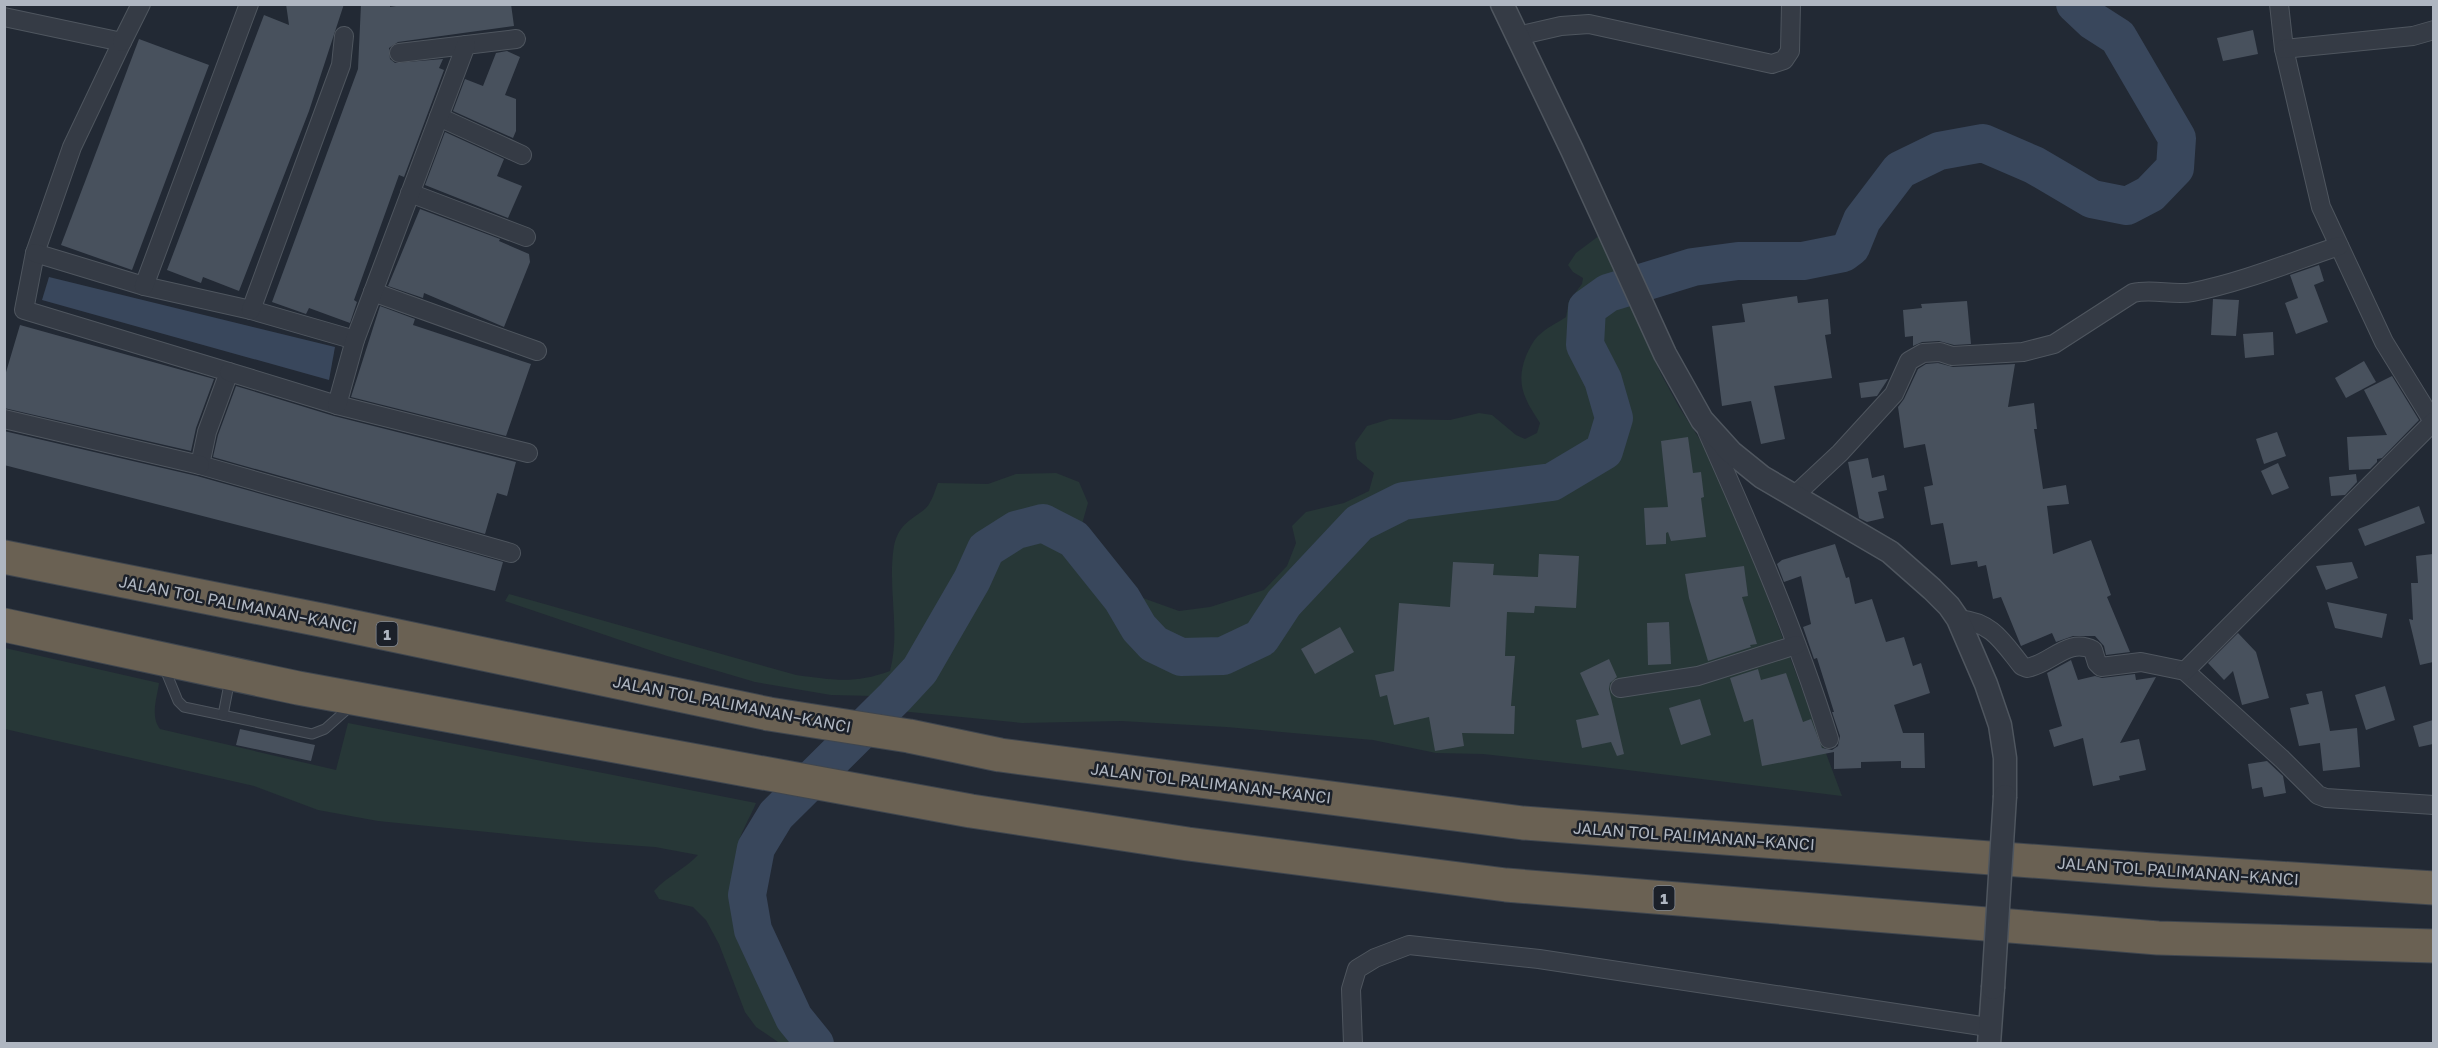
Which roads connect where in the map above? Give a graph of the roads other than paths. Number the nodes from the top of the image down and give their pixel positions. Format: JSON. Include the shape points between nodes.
{"nodes":[{"id":1,"x":141,"y":4,"type":"edge"},
{"id":2,"x":249,"y":4,"type":"edge"},
{"id":3,"x":1502,"y":4,"type":"edge"},
{"id":4,"x":1791,"y":4,"type":"edge"},
{"id":5,"x":2279,"y":4,"type":"edge"},
{"id":6,"x":4,"y":17,"type":"edge"},
{"id":7,"x":2433,"y":30,"type":"edge"},
{"id":8,"x":344,"y":36,"type":"dead end"},
{"id":9,"x":1518,"y":36,"type":"junction"},
{"id":10,"x":516,"y":39,"type":"dead end"},
{"id":11,"x":122,"y":42,"type":"junction"},
{"id":12,"x":466,"y":45,"type":"junction"},
{"id":13,"x":2284,"y":49,"type":"junction"},
{"id":14,"x":399,"y":53,"type":"dead end"},
{"id":15,"x":439,"y":117,"type":"junction"},
{"id":16,"x":522,"y":155,"type":"dead end"},
{"id":17,"x":410,"y":194,"type":"junction"},
{"id":18,"x":526,"y":237,"type":"dead end"},
{"id":19,"x":2339,"y":246,"type":"junction"},
{"id":20,"x":33,"y":259,"type":"junction"},
{"id":21,"x":144,"y":286,"type":"junction"},
{"id":22,"x":373,"y":292,"type":"junction"},
{"id":23,"x":251,"y":310,"type":"junction"},
{"id":24,"x":355,"y":340,"type":"junction"},
{"id":25,"x":537,"y":351,"type":"dead end"},
{"id":26,"x":229,"y":372,"type":"junction"},
{"id":27,"x":337,"y":405,"type":"junction"},
{"id":28,"x":4,"y":419,"type":"edge"},
{"id":29,"x":1702,"y":420,"type":"junction"},
{"id":30,"x":2433,"y":423,"type":"edge"},
{"id":31,"x":528,"y":453,"type":"dead end"},
{"id":32,"x":200,"y":465,"type":"junction"},
{"id":33,"x":1794,"y":496,"type":"junction"},
{"id":34,"x":511,"y":553,"type":"dead end"},
{"id":35,"x":4,"y":557,"type":"edge"},
{"id":36,"x":1958,"y":619,"type":"junction"},
{"id":37,"x":4,"y":625,"type":"edge"},
{"id":38,"x":1796,"y":645,"type":"junction"},
{"id":39,"x":160,"y":658,"type":"junction"},
{"id":40,"x":2185,"y":671,"type":"junction"},
{"id":41,"x":231,"y":674,"type":"junction"},
{"id":42,"x":1620,"y":688,"type":"dead end"},
{"id":43,"x":358,"y":699,"type":"junction"},
{"id":44,"x":223,"y":715,"type":"junction"},
{"id":45,"x":1829,"y":739,"type":"dead end"},
{"id":46,"x":2433,"y":805,"type":"edge"},
{"id":47,"x":2433,"y":888,"type":"edge"},
{"id":48,"x":2433,"y":946,"type":"edge"},
{"id":49,"x":1989,"y":1036,"type":"edge"},
{"id":50,"x":1353,"y":1044,"type":"edge"}],
"edges":[{"from":1,"to":11,"type":"street"},
{"from":2,"to":21,"type":"street"},
{"from":3,"to":9,"type":"street"},
{"from":4,"to":9,"type":"street","via":[[1790,51],[1784,60],[1772,64],[1588,24]]},
{"from":5,"to":13,"type":"street"},
{"from":6,"to":11,"type":"street"},
{"from":7,"to":13,"type":"street","via":[[2413,36]]},
{"from":8,"to":23,"type":"street","via":[[341,65]]},
{"from":9,"to":29,"type":"street","via":[[1665,354]]},
{"from":10,"to":12,"type":"street"},
{"from":11,"to":20,"type":"street","via":[[72,147]]},
{"from":12,"to":14,"type":"street"},
{"from":12,"to":15,"type":"street"},
{"from":13,"to":19,"type":"street","via":[[2321,207]]},
{"from":15,"to":16,"type":"street"},
{"from":15,"to":17,"type":"street"},
{"from":17,"to":18,"type":"street"},
{"from":17,"to":22,"type":"street"},
{"from":19,"to":30,"type":"street","via":[[2384,342]]},
{"from":19,"to":33,"type":"street","via":[[2190,292],[2133,292],[2054,344],[2023,352],[1953,356],[1923,353],[1910,361],[1894,394]]},
{"from":20,"to":21,"type":"street"},
{"from":20,"to":26,"type":"street","via":[[24,310]]},
{"from":21,"to":23,"type":"street"},
{"from":22,"to":24,"type":"street"},
{"from":22,"to":25,"type":"street"},
{"from":23,"to":24,"type":"street"},
{"from":24,"to":27,"type":"street"},
{"from":26,"to":27,"type":"street"},
{"from":26,"to":32,"type":"street","via":[[207,432]]},
{"from":27,"to":31,"type":"street"},
{"from":28,"to":32,"type":"street"},
{"from":29,"to":33,"type":"street","via":[[1751,470]]},
{"from":29,"to":38,"type":"street","via":[[1761,553]]},
{"from":30,"to":40,"type":"street"},
{"from":32,"to":34,"type":"street"},
{"from":33,"to":36,"type":"street","via":[[1890,552],[1932,589]]},
{"from":35,"to":47,"type":"highway","name":"JALAN TOL PALIMANAN–KANCI","number":"1","via":[[769,714],[1000,755],[1523,823]]},
{"from":36,"to":40,"type":"street","via":[[1986,626],[2027,668],[2072,646],[2084,645],[2093,650],[2101,667],[2141,662]]},
{"from":36,"to":49,"type":"street","bridge":true,"via":[[2000,725],[2005,758]]},
{"from":37,"to":39,"type":"highway","number":"1"},
{"from":38,"to":42,"type":"street","via":[[1698,676]]},
{"from":38,"to":45,"type":"street"},
{"from":39,"to":41,"type":"highway","number":"1"},
{"from":39,"to":44,"type":"lane","via":[[180,705]]},
{"from":40,"to":46,"type":"street","via":[[2318,795]]},
{"from":41,"to":43,"type":"highway","number":"1"},
{"from":41,"to":44,"type":"lane"},
{"from":43,"to":44,"type":"lane","via":[[324,729],[312,734]]},
{"from":43,"to":48,"type":"highway","number":"1","via":[[971,811],[1506,885],[2158,938]]},
{"from":49,"to":50,"type":"street","via":[[1539,959],[1409,945],[1357,969],[1351,989]]}]}
